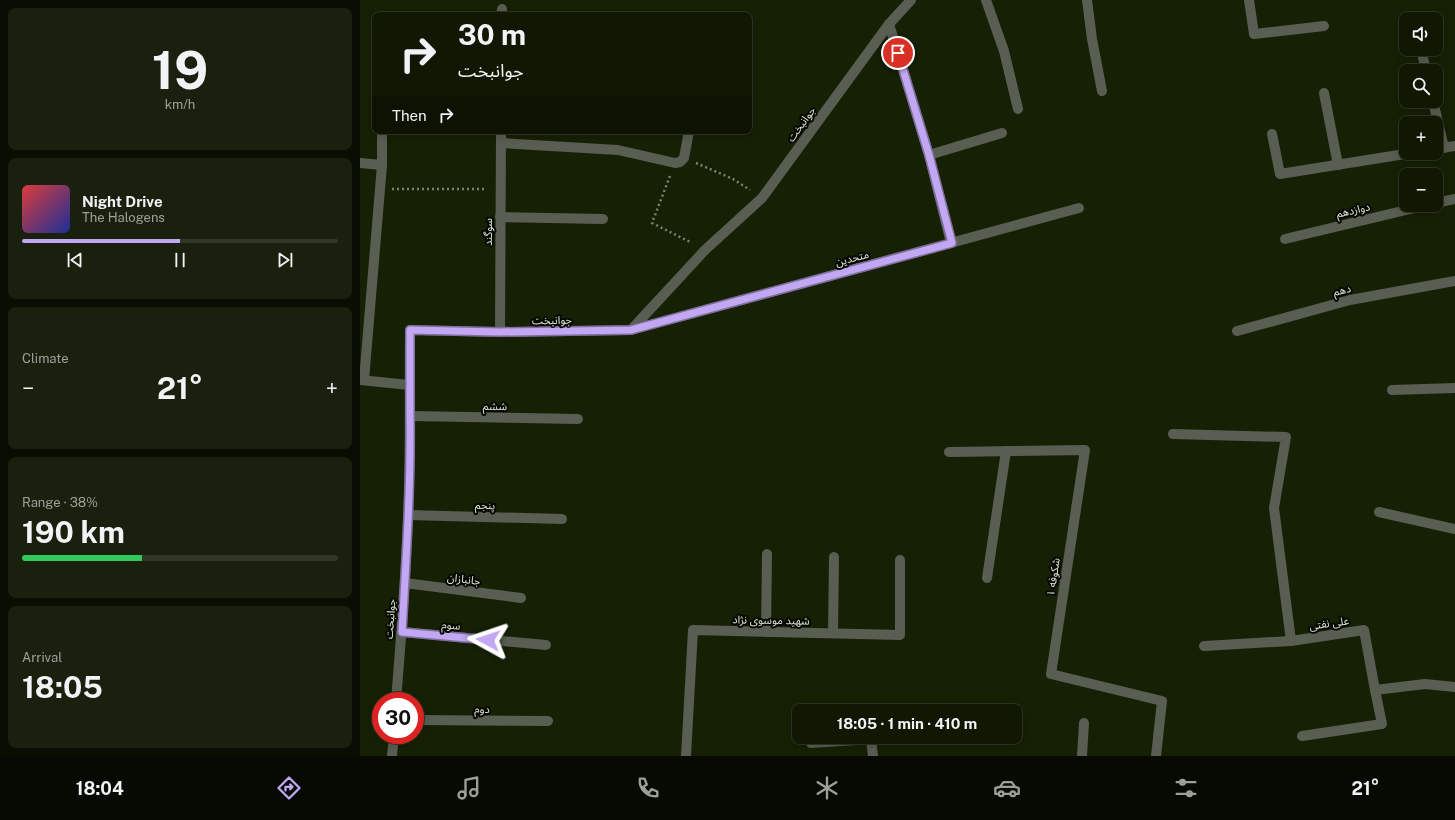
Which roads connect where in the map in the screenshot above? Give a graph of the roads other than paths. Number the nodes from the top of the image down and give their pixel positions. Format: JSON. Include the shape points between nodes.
{"nodes":[{"id":1,"x":911,"y":0,"type":"edge"},
{"id":2,"x":986,"y":0,"type":"edge"},
{"id":3,"x":1087,"y":0,"type":"edge"},
{"id":4,"x":1249,"y":0,"type":"edge"},
{"id":5,"x":889,"y":24,"type":"junction"},
{"id":6,"x":1324,"y":26,"type":"dead end"},
{"id":7,"x":1102,"y":91,"type":"dead end"},
{"id":8,"x":1324,"y":93,"type":"dead end"},
{"id":9,"x":1018,"y":109,"type":"dead end"},
{"id":10,"x":1002,"y":133,"type":"dead end"},
{"id":11,"x":382,"y":134,"type":"edge"},
{"id":12,"x":501,"y":134,"type":"edge"},
{"id":13,"x":688,"y":134,"type":"edge"},
{"id":14,"x":1272,"y":134,"type":"dead end"},
{"id":15,"x":501,"y":142,"type":"junction"},
{"id":16,"x":1455,"y":146,"type":"edge"},
{"id":17,"x":1443,"y":148,"type":"edge"},
{"id":18,"x":929,"y":155,"type":"junction"},
{"id":19,"x":1399,"y":155,"type":"edge"},
{"id":20,"x":360,"y":163,"type":"edge"},
{"id":21,"x":382,"y":165,"type":"junction"},
{"id":22,"x":1338,"y":165,"type":"junction"},
{"id":23,"x":1455,"y":198,"type":"edge"},
{"id":24,"x":1443,"y":201,"type":"edge"},
{"id":25,"x":1079,"y":208,"type":"dead end"},
{"id":26,"x":1399,"y":212,"type":"edge"},
{"id":27,"x":500,"y":217,"type":"junction"},
{"id":28,"x":603,"y":219,"type":"dead end"},
{"id":29,"x":1284,"y":239,"type":"dead end"},
{"id":30,"x":952,"y":243,"type":"junction"},
{"id":31,"x":1455,"y":281,"type":"edge"},
{"id":32,"x":631,"y":330,"type":"junction"},
{"id":33,"x":1237,"y":331,"type":"dead end"},
{"id":34,"x":500,"y":332,"type":"junction"},
{"id":35,"x":362,"y":380,"type":"edge"},
{"id":36,"x":409,"y":385,"type":"junction"},
{"id":37,"x":1455,"y":388,"type":"edge"},
{"id":38,"x":1392,"y":390,"type":"dead end"},
{"id":39,"x":410,"y":416,"type":"junction"},
{"id":40,"x":578,"y":419,"type":"dead end"},
{"id":41,"x":1173,"y":434,"type":"dead end"},
{"id":42,"x":1006,"y":451,"type":"junction"},
{"id":43,"x":949,"y":452,"type":"dead end"},
{"id":44,"x":1379,"y":512,"type":"dead end"},
{"id":45,"x":408,"y":515,"type":"junction"},
{"id":46,"x":562,"y":519,"type":"dead end"},
{"id":47,"x":1455,"y":528,"type":"edge"},
{"id":48,"x":767,"y":554,"type":"dead end"},
{"id":49,"x":834,"y":558,"type":"dead end"},
{"id":50,"x":900,"y":560,"type":"dead end"},
{"id":51,"x":986,"y":578,"type":"dead end"},
{"id":52,"x":405,"y":583,"type":"junction"},
{"id":53,"x":521,"y":598,"type":"dead end"},
{"id":54,"x":402,"y":632,"type":"junction"},
{"id":55,"x":766,"y":632,"type":"junction"},
{"id":56,"x":833,"y":634,"type":"junction"},
{"id":57,"x":1291,"y":641,"type":"junction"},
{"id":58,"x":546,"y":645,"type":"dead end"},
{"id":59,"x":1204,"y":646,"type":"dead end"},
{"id":60,"x":1455,"y":687,"type":"edge"},
{"id":61,"x":1375,"y":690,"type":"junction"},
{"id":62,"x":397,"y":692,"type":"edge"},
{"id":63,"x":424,"y":720,"type":"edge"},
{"id":64,"x":548,"y":722,"type":"dead end"},
{"id":65,"x":1084,"y":723,"type":"dead end"},
{"id":66,"x":1302,"y":736,"type":"dead end"},
{"id":67,"x":393,"y":744,"type":"edge"},
{"id":68,"x":872,"y":744,"type":"edge"},
{"id":69,"x":392,"y":756,"type":"edge"},
{"id":70,"x":686,"y":756,"type":"edge"},
{"id":71,"x":873,"y":756,"type":"edge"},
{"id":72,"x":1082,"y":756,"type":"edge"},
{"id":73,"x":1156,"y":756,"type":"edge"}],
"edges":[{"from":1,"to":5,"type":"street","name":"جوانبخت"},
{"from":2,"to":9,"type":"street","via":[[1004,51]]},
{"from":3,"to":7,"type":"street"},
{"from":4,"to":6,"type":"street","via":[[1254,34]]},
{"from":5,"to":18,"type":"street"},
{"from":5,"to":32,"type":"street","name":"جوانبخت","via":[[762,198],[705,250]]},
{"from":8,"to":22,"type":"street"},
{"from":10,"to":18,"type":"street"},
{"from":11,"to":21,"type":"street"},
{"from":12,"to":15,"type":"street","name":"سوگند"},
{"from":13,"to":15,"type":"street","via":[[684,158],[675,163],[618,150]]},
{"from":14,"to":22,"type":"street","via":[[1280,174]]},
{"from":15,"to":27,"type":"street","name":"سوگند"},
{"from":16,"to":17,"type":"street"},
{"from":18,"to":30,"type":"street"},
{"from":19,"to":22,"type":"street"},
{"from":20,"to":21,"type":"street"},
{"from":21,"to":35,"type":"street"},
{"from":23,"to":24,"type":"street"},
{"from":25,"to":30,"type":"street","name":"متحدین"},
{"from":26,"to":29,"type":"street","name":"دوازدهم"},
{"from":27,"to":28,"type":"street"},
{"from":27,"to":34,"type":"street","name":"سوگند"},
{"from":30,"to":32,"type":"street","name":"متحدین"},
{"from":31,"to":33,"type":"street","name":"دهم","via":[[1350,300]]},
{"from":32,"to":34,"type":"street","name":"جوانبخت"},
{"from":34,"to":36,"type":"street","name":"جوانبخت","via":[[410,330]]},
{"from":35,"to":36,"type":"street"},
{"from":36,"to":39,"type":"street","name":"جوانبخت"},
{"from":37,"to":38,"type":"street"},
{"from":39,"to":40,"type":"street","name":"ششم"},
{"from":39,"to":45,"type":"street","name":"جوانبخت"},
{"from":41,"to":57,"type":"street","via":[[1286,437],[1274,508]]},
{"from":42,"to":43,"type":"street","name":"شکوفه ۱"},
{"from":42,"to":51,"type":"street"},
{"from":42,"to":73,"type":"street","name":"شکوفه ۱","via":[[1085,450],[1051,674],[1162,701]]},
{"from":44,"to":47,"type":"street"},
{"from":45,"to":46,"type":"street","name":"پنجم"},
{"from":45,"to":52,"type":"street","name":"جوانبخت"},
{"from":48,"to":55,"type":"street"},
{"from":49,"to":56,"type":"street"},
{"from":50,"to":56,"type":"street","name":"شهید موسوی نژاد","via":[[900,635]]},
{"from":52,"to":53,"type":"street","name":"جانبازان"},
{"from":52,"to":54,"type":"street","name":"جوانبخت"},
{"from":54,"to":58,"type":"street","name":"سوم"},
{"from":54,"to":62,"type":"street","name":"جوانبخت"},
{"from":55,"to":56,"type":"street","name":"شهید موسوی نژاد"},
{"from":55,"to":70,"type":"street","name":"شهید موسوی نژاد","via":[[693,630]]},
{"from":57,"to":59,"type":"street","name":"علی نفتی"},
{"from":57,"to":61,"type":"street","name":"علی نفتی","via":[[1364,630]]},
{"from":60,"to":61,"type":"street","via":[[1425,684]]},
{"from":61,"to":66,"type":"street","via":[[1382,724]]},
{"from":63,"to":64,"type":"street","name":"دوم"},
{"from":65,"to":72,"type":"street"},
{"from":67,"to":69,"type":"street"},
{"from":68,"to":71,"type":"street"}]}
